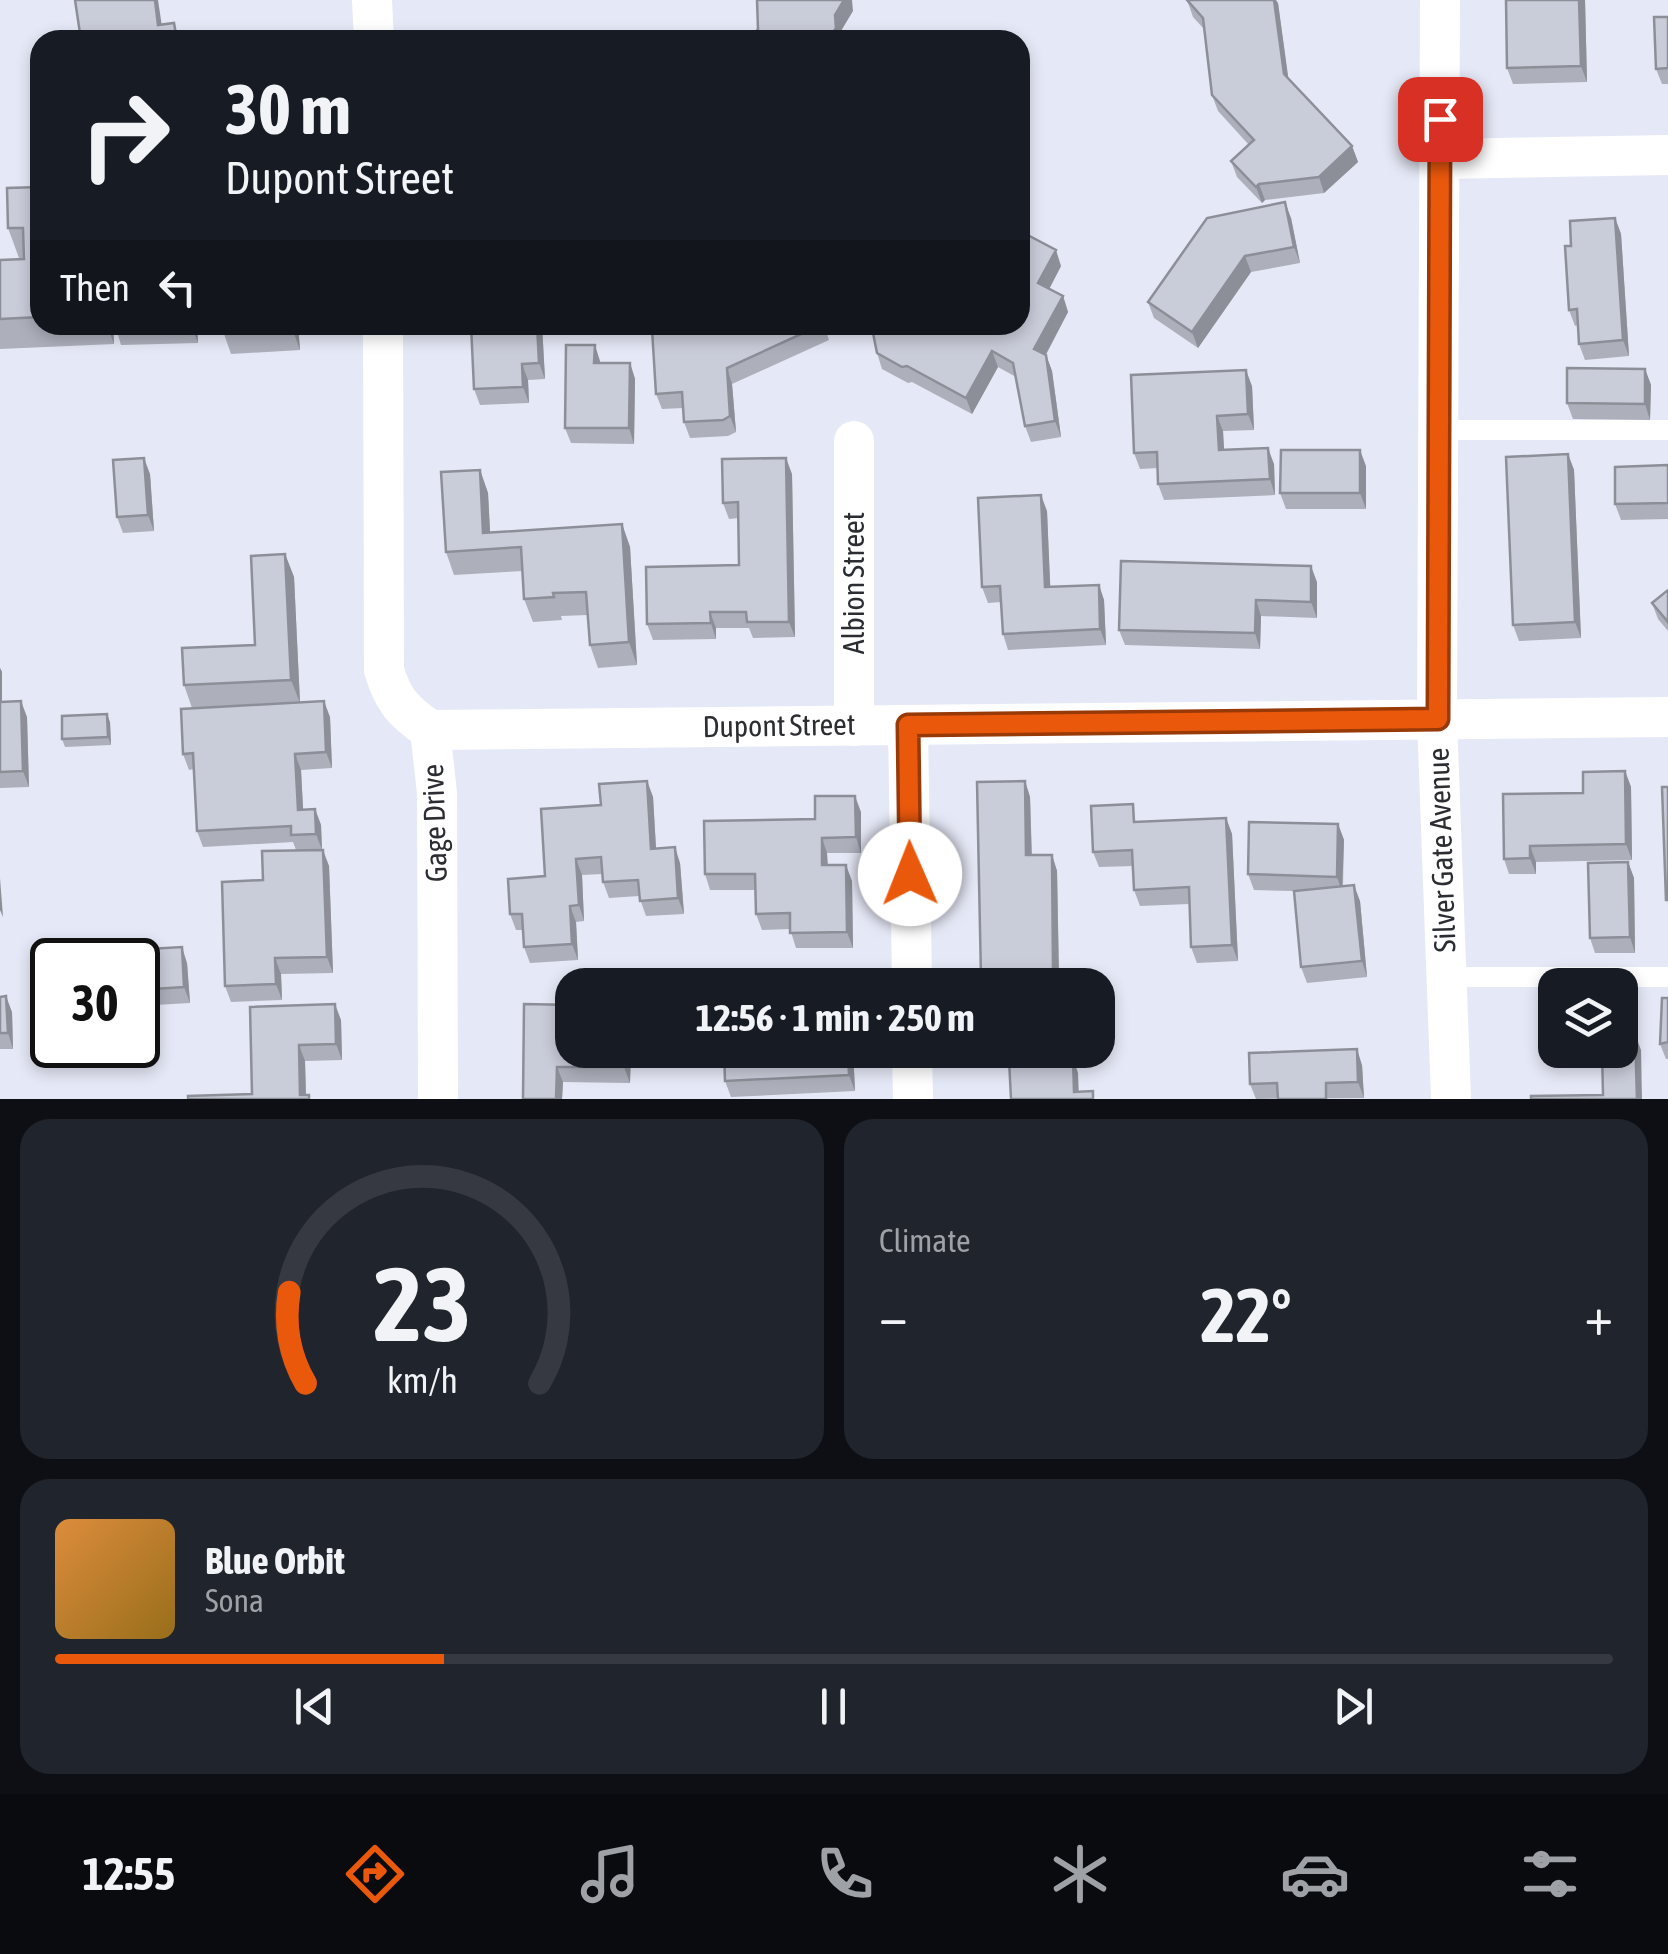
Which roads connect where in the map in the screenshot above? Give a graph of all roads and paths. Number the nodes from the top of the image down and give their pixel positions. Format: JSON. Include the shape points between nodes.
{"nodes":[{"id":1,"x":372,"y":0,"type":"edge"},
{"id":2,"x":1440,"y":0,"type":"edge"},
{"id":3,"x":374,"y":30,"type":"edge"},
{"id":4,"x":1668,"y":155,"type":"edge"},
{"id":5,"x":1441,"y":159,"type":"junction"},
{"id":6,"x":383,"y":335,"type":"edge"},
{"id":7,"x":1440,"y":430,"type":"junction"},
{"id":8,"x":1668,"y":430,"type":"edge"},
{"id":9,"x":854,"y":441,"type":"dead end"},
{"id":10,"x":1668,"y":716,"type":"edge"},
{"id":11,"x":1438,"y":719,"type":"junction"},
{"id":12,"x":908,"y":725,"type":"junction"},
{"id":13,"x":854,"y":726,"type":"junction"},
{"id":14,"x":430,"y":730,"type":"junction"},
{"id":15,"x":912,"y":968,"type":"edge"},
{"id":16,"x":1447,"y":977,"type":"junction"},
{"id":17,"x":1668,"y":978,"type":"edge"},
{"id":18,"x":912,"y":1068,"type":"edge"},
{"id":19,"x":438,"y":1099,"type":"edge"},
{"id":20,"x":913,"y":1099,"type":"edge"},
{"id":21,"x":1451,"y":1099,"type":"edge"}],
"edges":[{"from":1,"to":3,"type":"street"},
{"from":2,"to":5,"type":"street","name":"Silver Gate Avenue"},
{"from":4,"to":5,"type":"street"},
{"from":5,"to":7,"type":"street","name":"Silver Gate Avenue"},
{"from":6,"to":14,"type":"street","name":"Gage Drive","via":[[384,670],[404,712]]},
{"from":7,"to":8,"type":"lane"},
{"from":7,"to":11,"type":"street","name":"Silver Gate Avenue"},
{"from":9,"to":13,"type":"street","name":"Albion Street"},
{"from":10,"to":11,"type":"street","name":"Dupont Street"},
{"from":11,"to":12,"type":"street","name":"Dupont Street"},
{"from":11,"to":16,"type":"street","name":"Silver Gate Avenue"},
{"from":12,"to":13,"type":"street","name":"Dupont Street"},
{"from":12,"to":15,"type":"street"},
{"from":13,"to":14,"type":"street","name":"Dupont Street"},
{"from":14,"to":19,"type":"street","name":"Gage Drive","via":[[437,793]]},
{"from":16,"to":17,"type":"lane"},
{"from":16,"to":21,"type":"street","name":"Silver Gate Avenue"},
{"from":18,"to":20,"type":"street"}]}
